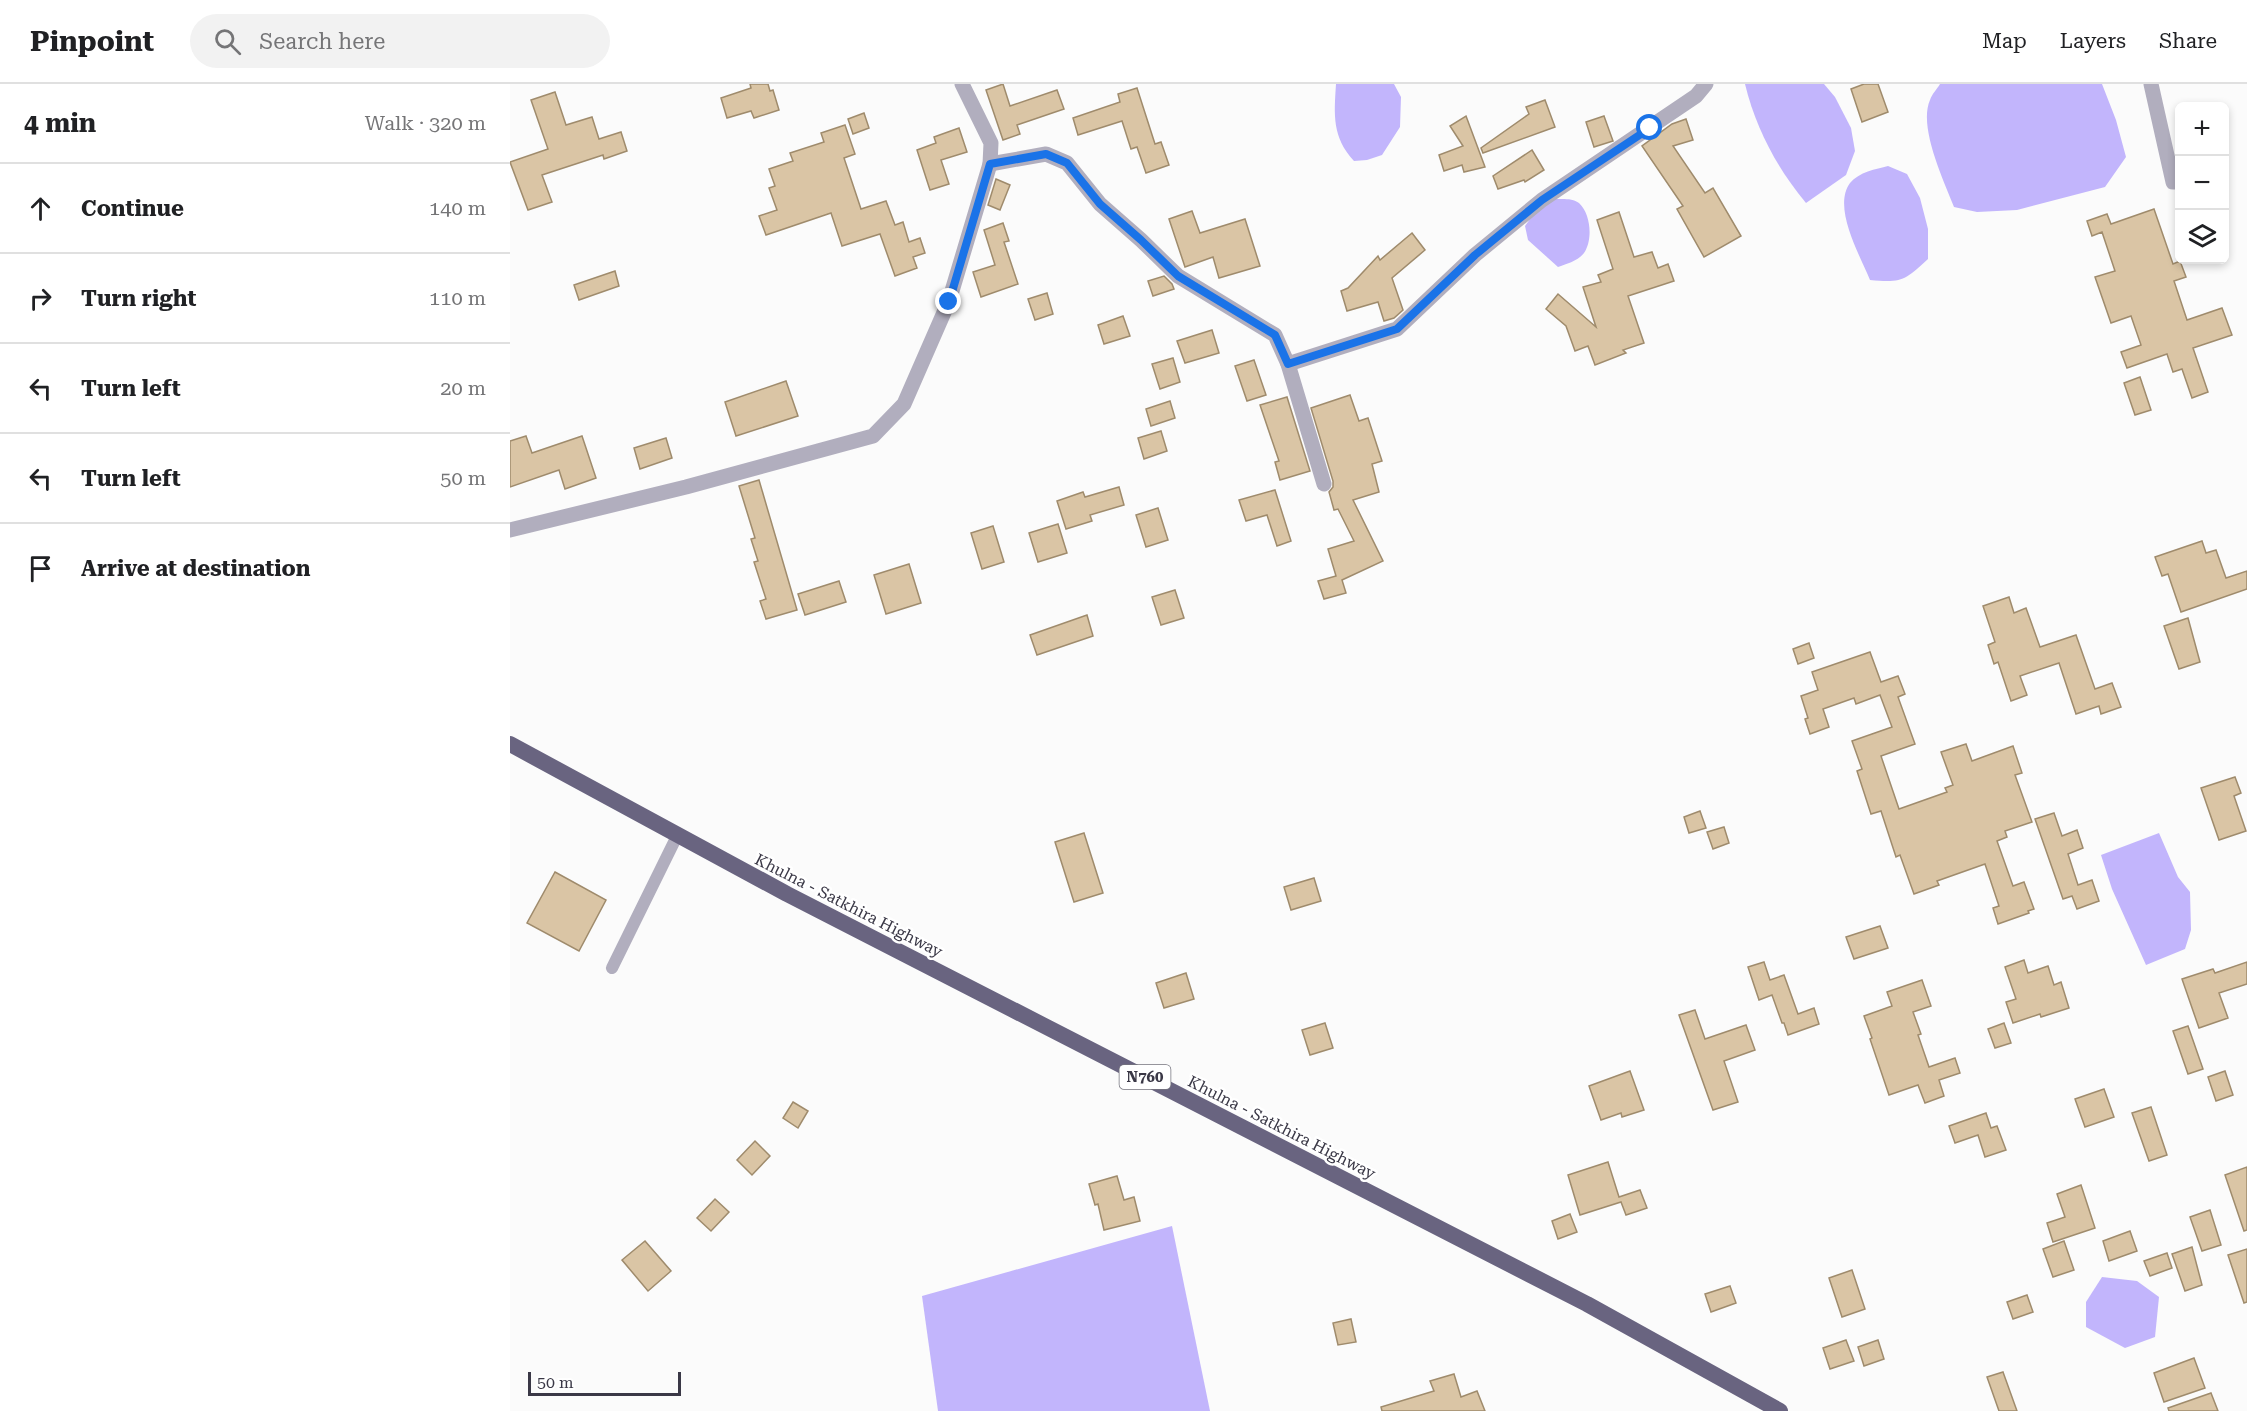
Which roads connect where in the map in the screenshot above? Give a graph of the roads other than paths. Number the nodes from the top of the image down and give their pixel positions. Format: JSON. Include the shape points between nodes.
{"nodes":[{"id":1,"x":962,"y":84,"type":"edge"},
{"id":2,"x":1706,"y":84,"type":"edge"},
{"id":3,"x":2151,"y":84,"type":"edge"},
{"id":4,"x":990,"y":164,"type":"junction"},
{"id":5,"x":2175,"y":182,"type":"edge"},
{"id":6,"x":1288,"y":364,"type":"junction"},
{"id":7,"x":1324,"y":484,"type":"dead end"},
{"id":8,"x":510,"y":530,"type":"edge"},
{"id":9,"x":510,"y":744,"type":"edge"},
{"id":10,"x":678,"y":834,"type":"junction"},
{"id":11,"x":612,"y":968,"type":"dead end"},
{"id":12,"x":1780,"y":1411,"type":"edge"}],
"edges":[{"from":1,"to":4,"type":"street","via":[[991,143]]},
{"from":2,"to":6,"type":"street","via":[[1687,102],[1542,200],[1475,255],[1397,329]]},
{"from":3,"to":5,"type":"street"},
{"from":4,"to":6,"type":"street","via":[[1046,154],[1067,163],[1100,204],[1178,276],[1275,335]]},
{"from":4,"to":8,"type":"street","via":[[949,302],[904,404],[873,436]]},
{"from":6,"to":7,"type":"street"},
{"from":9,"to":10,"type":"highway","name":"Khulna - Satkhira Highway","number":"N760"},
{"from":10,"to":11,"type":"lane"},
{"from":10,"to":12,"type":"highway","name":"Khulna - Satkhira Highway","number":"N760","via":[[1587,1304]]}]}
